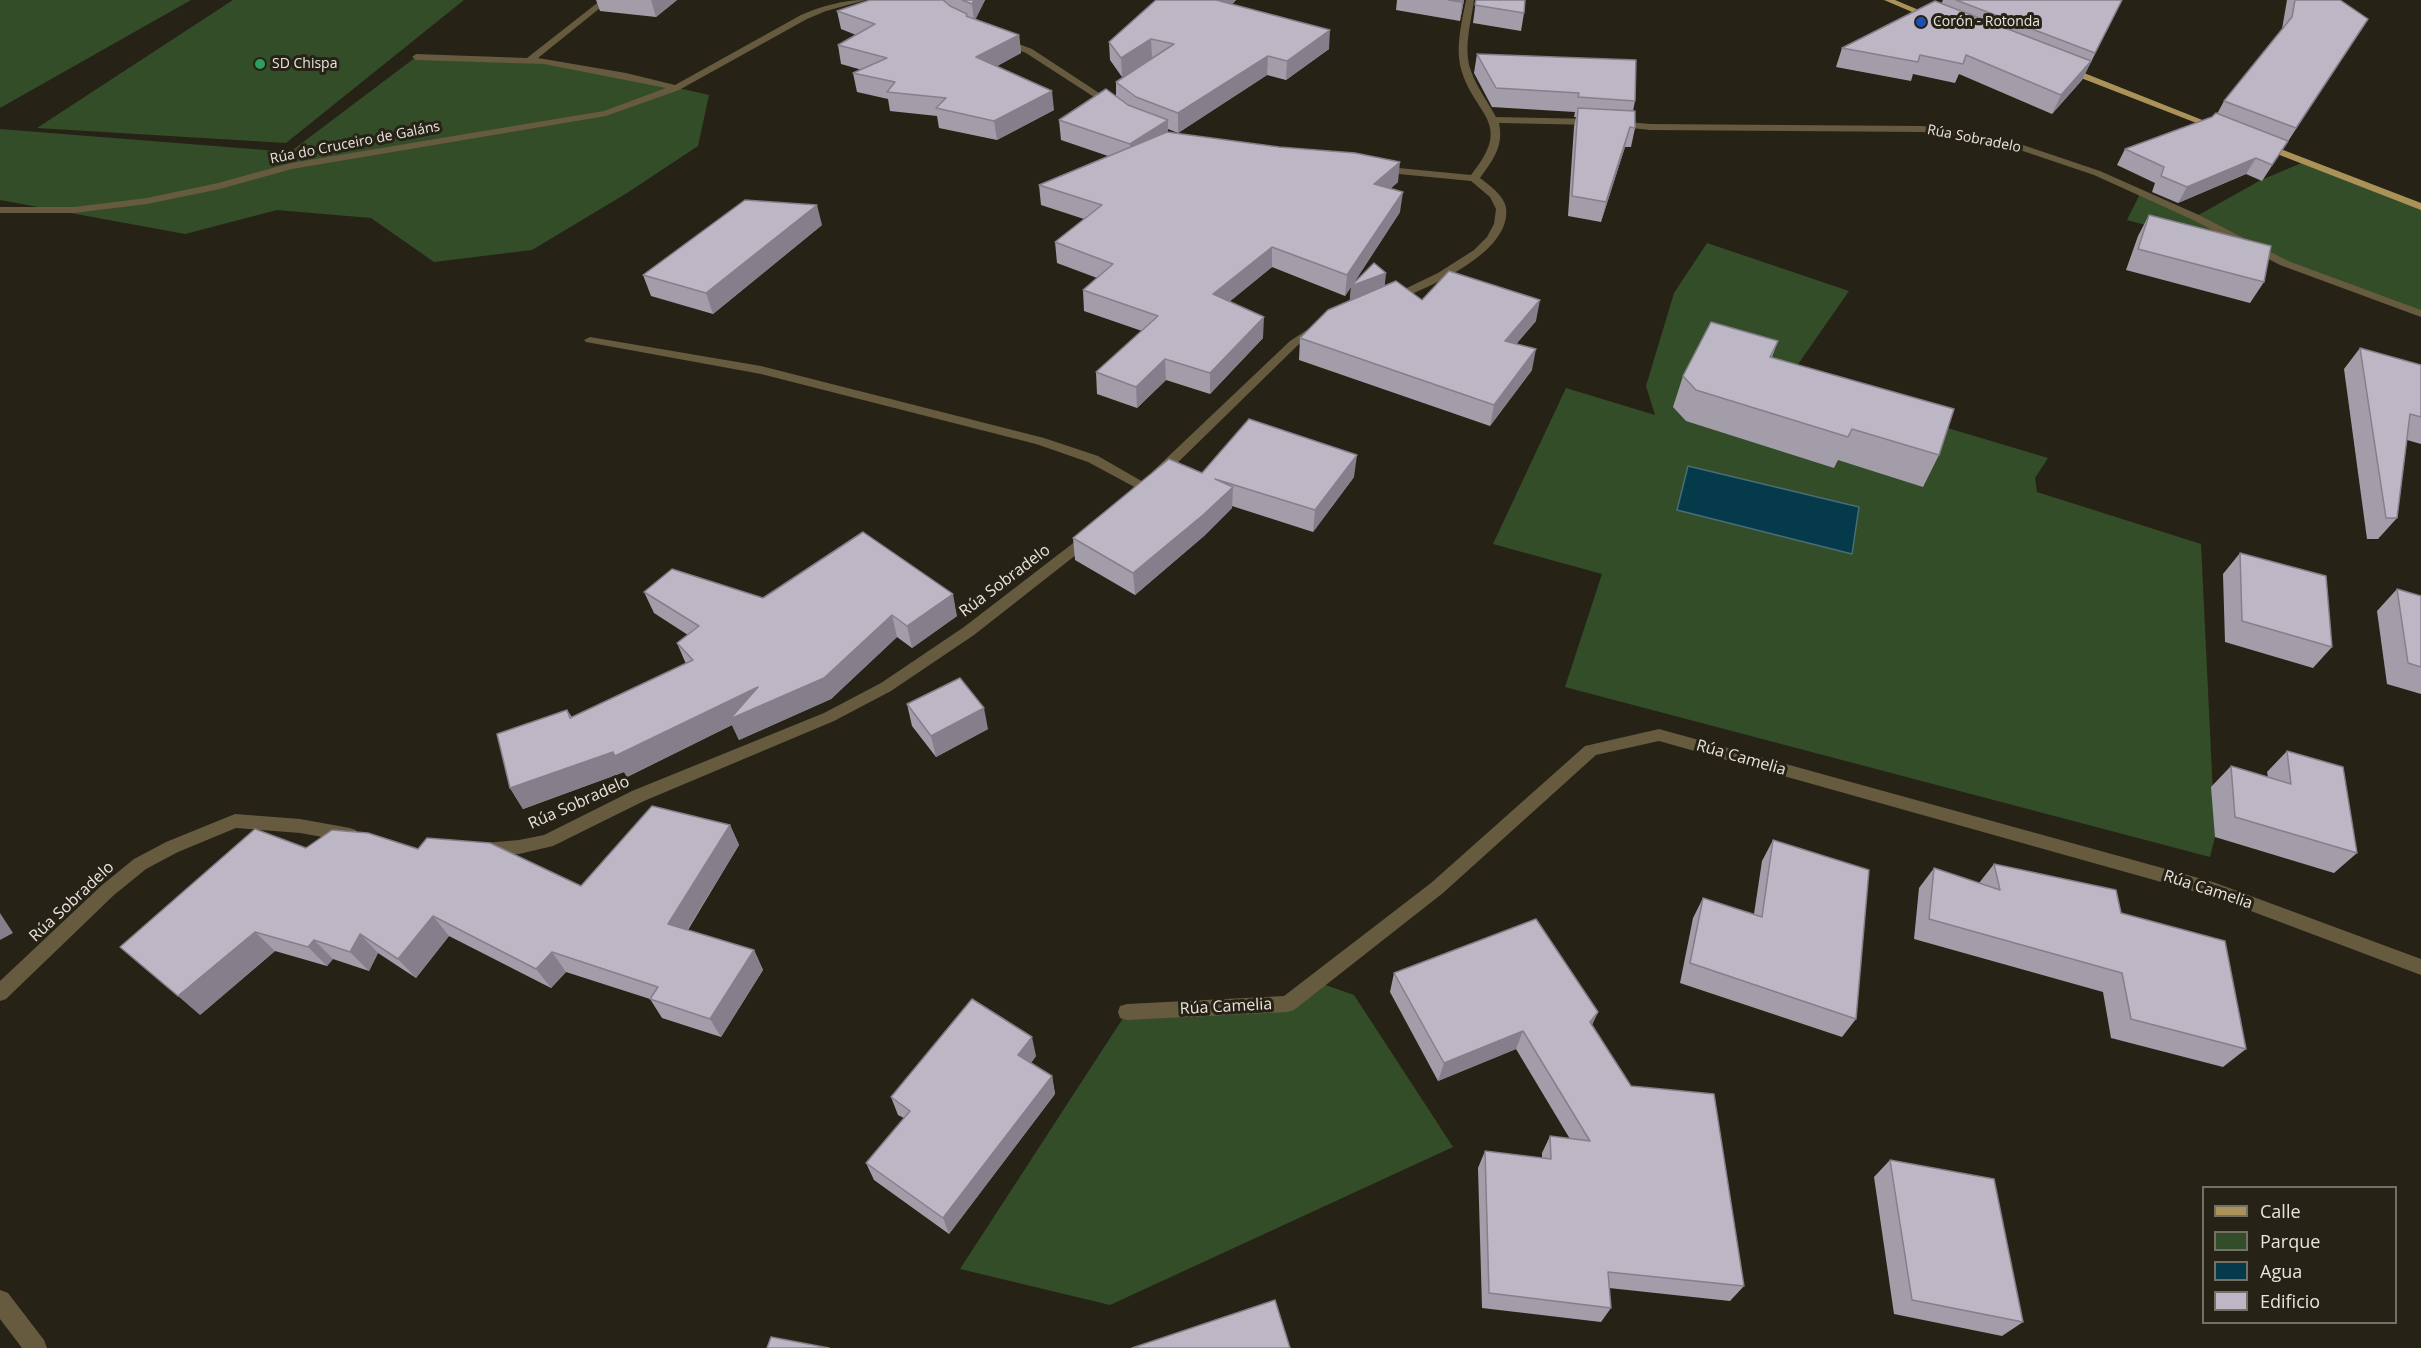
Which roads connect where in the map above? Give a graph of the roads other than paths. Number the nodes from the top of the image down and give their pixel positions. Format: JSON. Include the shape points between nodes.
{"nodes":[{"id":1,"x":606,"y":0,"type":"edge"},
{"id":2,"x":862,"y":0,"type":"edge"},
{"id":3,"x":1470,"y":0,"type":"edge"},
{"id":4,"x":1888,"y":0,"type":"edge"},
{"id":5,"x":1944,"y":22,"type":"edge"},
{"id":6,"x":991,"y":36,"type":"edge"},
{"id":7,"x":416,"y":57,"type":"dead end"},
{"id":8,"x":530,"y":60,"type":"junction"},
{"id":9,"x":2056,"y":65,"type":"edge"},
{"id":10,"x":676,"y":88,"type":"junction"},
{"id":11,"x":1124,"y":113,"type":"edge"},
{"id":12,"x":1493,"y":120,"type":"junction"},
{"id":13,"x":2233,"y":134,"type":"edge"},
{"id":14,"x":2253,"y":142,"type":"edge"},
{"id":15,"x":1371,"y":169,"type":"edge"},
{"id":16,"x":1474,"y":178,"type":"junction"},
{"id":17,"x":2421,"y":207,"type":"edge"},
{"id":18,"x":0,"y":210,"type":"edge"},
{"id":19,"x":1378,"y":304,"type":"edge"},
{"id":20,"x":2421,"y":314,"type":"edge"},
{"id":21,"x":1326,"y":323,"type":"edge"},
{"id":22,"x":590,"y":340,"type":"dead end"},
{"id":23,"x":1144,"y":487,"type":"junction"},
{"id":24,"x":1132,"y":499,"type":"edge"},
{"id":25,"x":1100,"y":528,"type":"edge"},
{"id":26,"x":370,"y":839,"type":"edge"},
{"id":27,"x":462,"y":849,"type":"edge"},
{"id":28,"x":2421,"y":967,"type":"edge"},
{"id":29,"x":0,"y":993,"type":"edge"},
{"id":30,"x":1126,"y":1012,"type":"dead end"},
{"id":31,"x":0,"y":1301,"type":"edge"},
{"id":32,"x":36,"y":1348,"type":"edge"}],
"edges":[{"from":1,"to":8,"type":"street"},
{"from":2,"to":10,"type":"street","name":"Rúa do Cruceiro de Galáns","via":[[804,17]]},
{"from":3,"to":12,"type":"street","via":[[1466,70]]},
{"from":4,"to":5,"type":"main road"},
{"from":6,"to":11,"type":"street","via":[[1029,51]]},
{"from":7,"to":8,"type":"street"},
{"from":8,"to":10,"type":"street"},
{"from":9,"to":13,"type":"main road"},
{"from":10,"to":18,"type":"street","name":"Rúa do Cruceiro de Galáns","via":[[606,113],[291,166],[123,205],[60,211]]},
{"from":12,"to":16,"type":"street","via":[[1495,150]]},
{"from":12,"to":20,"type":"street","name":"Rúa Sobradelo","via":[[1650,127],[1922,129],[1968,135],[2014,145],[2097,173],[2284,263]]},
{"from":14,"to":17,"type":"main road"},
{"from":15,"to":16,"type":"street"},
{"from":16,"to":19,"type":"street","via":[[1490,191],[1500,207],[1496,235],[1482,250],[1434,279]]},
{"from":21,"to":23,"type":"street","via":[[1294,342]]},
{"from":22,"to":23,"type":"street","via":[[761,370],[1040,441],[1093,459]]},
{"from":23,"to":24,"type":"street"},
{"from":25,"to":27,"type":"street","name":"Rúa Sobradelo","via":[[969,631],[886,687],[829,717],[638,796],[547,841],[519,847]]},
{"from":26,"to":29,"type":"street","name":"Rúa Sobradelo","via":[[300,826],[235,821],[172,847],[140,864],[108,890]]},
{"from":28,"to":30,"type":"street","name":"Rúa Camelia","via":[[2213,890],[1659,735],[1591,750],[1437,888],[1288,1004]]},
{"from":31,"to":32,"type":"street"}]}
